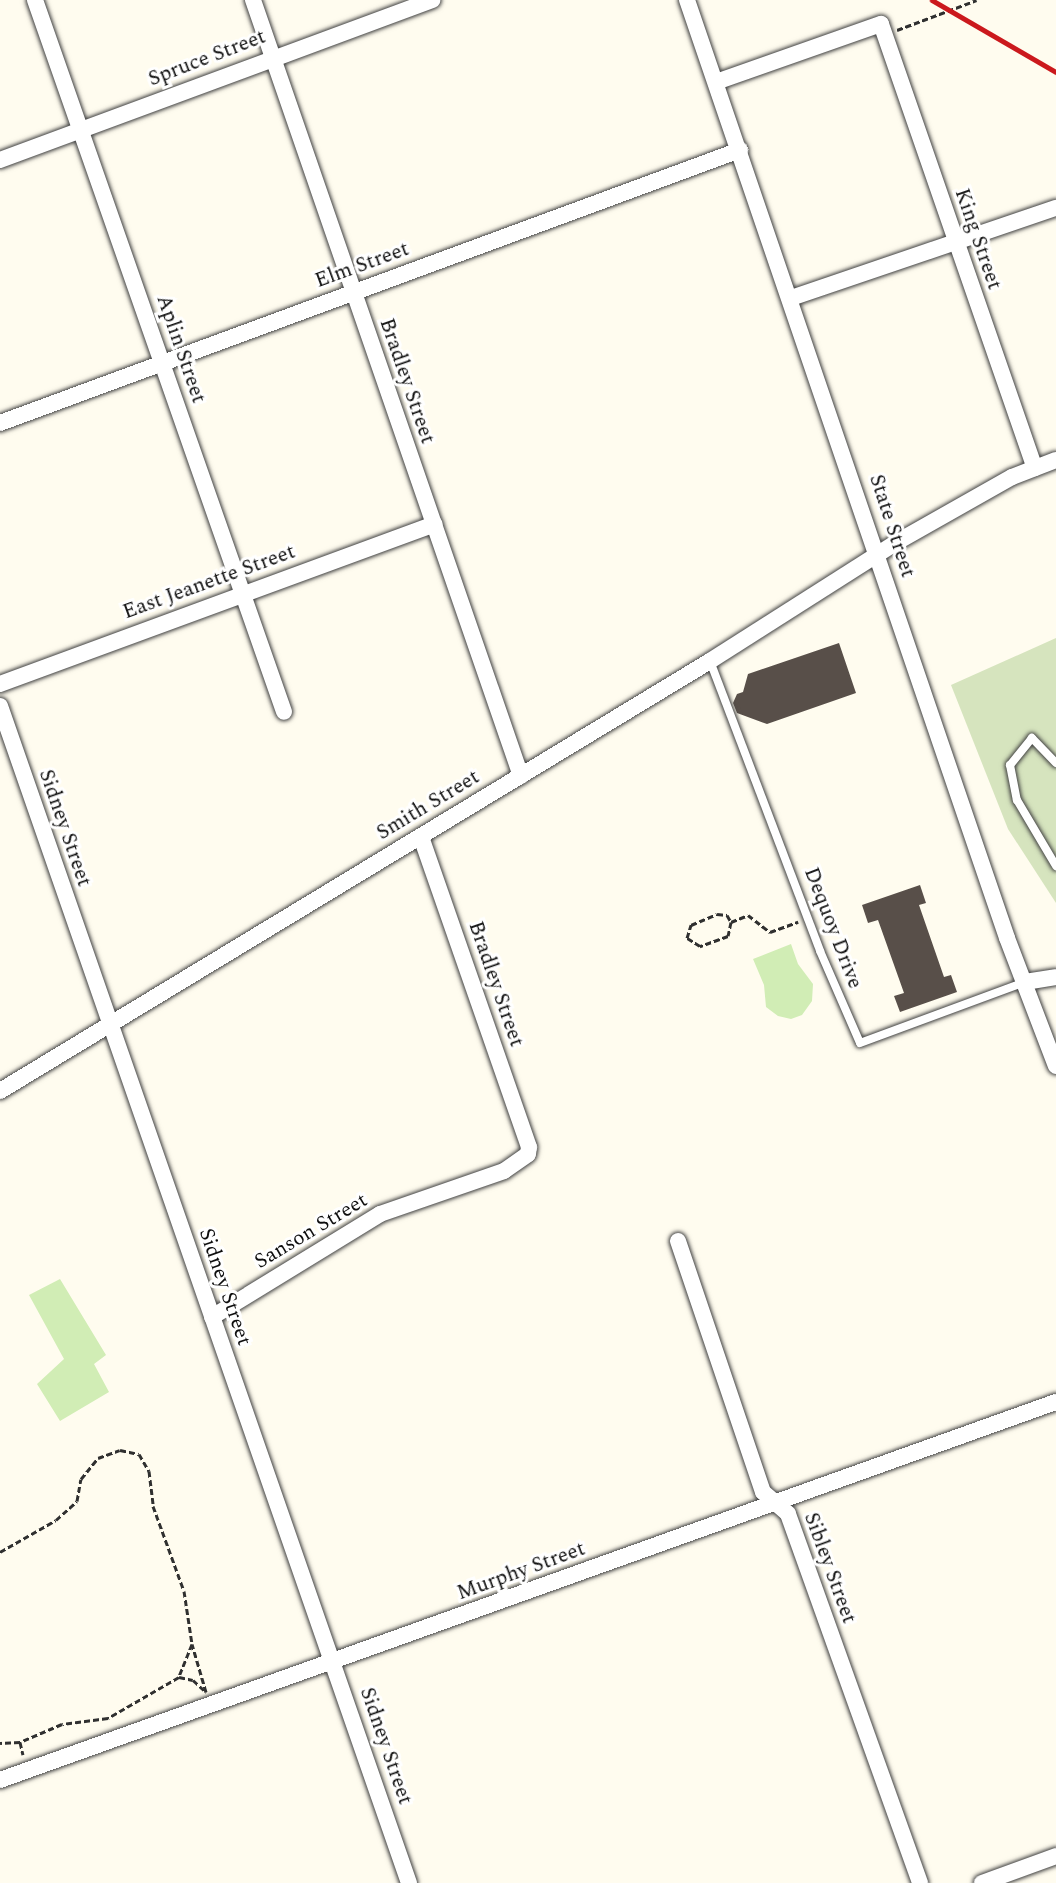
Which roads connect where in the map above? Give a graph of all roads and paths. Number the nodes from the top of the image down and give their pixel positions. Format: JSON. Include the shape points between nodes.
{"nodes":[{"id":1,"x":34,"y":0,"type":"edge"},
{"id":2,"x":254,"y":0,"type":"edge"},
{"id":3,"x":432,"y":0,"type":"edge"},
{"id":4,"x":687,"y":0,"type":"edge"},
{"id":5,"x":977,"y":0,"type":"edge"},
{"id":6,"x":969,"y":1,"type":"edge"},
{"id":7,"x":897,"y":30,"type":"dead end"},
{"id":8,"x":273,"y":57,"type":"junction"},
{"id":9,"x":716,"y":82,"type":"junction"},
{"id":10,"x":82,"y":130,"type":"junction"},
{"id":11,"x":740,"y":150,"type":"junction"},
{"id":12,"x":0,"y":160,"type":"edge"},
{"id":13,"x":1056,"y":208,"type":"edge"},
{"id":14,"x":954,"y":240,"type":"junction"},
{"id":15,"x":353,"y":293,"type":"junction"},
{"id":16,"x":791,"y":298,"type":"junction"},
{"id":17,"x":163,"y":364,"type":"junction"},
{"id":18,"x":0,"y":423,"type":"edge"},
{"id":19,"x":1056,"y":460,"type":"edge"},
{"id":20,"x":1035,"y":468,"type":"junction"},
{"id":21,"x":434,"y":524,"type":"junction"},
{"id":22,"x":878,"y":556,"type":"junction"},
{"id":23,"x":241,"y":594,"type":"junction"},
{"id":24,"x":710,"y":661,"type":"junction"},
{"id":25,"x":0,"y":684,"type":"edge"},
{"id":26,"x":0,"y":706,"type":"edge"},
{"id":27,"x":285,"y":712,"type":"dead end"},
{"id":28,"x":1056,"y":763,"type":"edge"},
{"id":29,"x":521,"y":776,"type":"junction"},
{"id":30,"x":421,"y":836,"type":"junction"},
{"id":31,"x":1056,"y":867,"type":"edge"},
{"id":32,"x":808,"y":918,"type":"junction"},
{"id":33,"x":731,"y":922,"type":"junction"},
{"id":34,"x":1056,"y":977,"type":"edge"},
{"id":35,"x":1025,"y":982,"type":"junction"},
{"id":36,"x":109,"y":1026,"type":"junction"},
{"id":37,"x":1056,"y":1066,"type":"edge"},
{"id":38,"x":0,"y":1091,"type":"edge"},
{"id":39,"x":529,"y":1147,"type":"joint"},
{"id":40,"x":678,"y":1241,"type":"dead end"},
{"id":41,"x":212,"y":1317,"type":"junction"},
{"id":42,"x":1056,"y":1402,"type":"edge"},
{"id":43,"x":776,"y":1502,"type":"junction"},
{"id":44,"x":0,"y":1552,"type":"edge"},
{"id":45,"x":192,"y":1644,"type":"junction"},
{"id":46,"x":334,"y":1664,"type":"junction"},
{"id":47,"x":179,"y":1677,"type":"junction"},
{"id":48,"x":20,"y":1742,"type":"junction"},
{"id":49,"x":0,"y":1743,"type":"edge"},
{"id":50,"x":24,"y":1757,"type":"dead end"},
{"id":51,"x":0,"y":1780,"type":"edge"},
{"id":52,"x":1056,"y":1856,"type":"edge"},
{"id":53,"x":409,"y":1883,"type":"edge"},
{"id":54,"x":920,"y":1883,"type":"edge"},
{"id":55,"x":982,"y":1883,"type":"edge"}],
"edges":[{"from":1,"to":10,"type":"street","name":"Aplin Street"},
{"from":2,"to":8,"type":"street","name":"Bradley Street"},
{"from":3,"to":8,"type":"street","name":"Spruce Street"},
{"from":4,"to":9,"type":"street","name":"State Street"},
{"from":5,"to":6,"type":"path"},
{"from":6,"to":7,"type":"path"},
{"from":8,"to":10,"type":"street","name":"Spruce Street"},
{"from":8,"to":15,"type":"street","name":"Bradley Street"},
{"from":9,"to":11,"type":"street","name":"State Street"},
{"from":9,"to":14,"type":"street","name":"King Street","via":[[881,24]]},
{"from":10,"to":12,"type":"street","name":"Spruce Street"},
{"from":10,"to":17,"type":"street","name":"Aplin Street"},
{"from":11,"to":15,"type":"street","name":"Elm Street"},
{"from":11,"to":16,"type":"street","name":"State Street"},
{"from":13,"to":14,"type":"street"},
{"from":14,"to":16,"type":"street"},
{"from":14,"to":20,"type":"street","name":"King Street"},
{"from":15,"to":17,"type":"street","name":"Elm Street"},
{"from":15,"to":21,"type":"street","name":"Bradley Street"},
{"from":16,"to":22,"type":"street","name":"State Street"},
{"from":17,"to":18,"type":"street","name":"Elm Street"},
{"from":17,"to":23,"type":"street","name":"Aplin Street"},
{"from":19,"to":20,"type":"street","name":"Smith Street"},
{"from":20,"to":22,"type":"street","name":"Smith Street","via":[[1012,477]]},
{"from":21,"to":23,"type":"street","name":"East Jeanette Street"},
{"from":21,"to":29,"type":"street","name":"Bradley Street"},
{"from":22,"to":24,"type":"street","name":"Smith Street"},
{"from":22,"to":35,"type":"street","name":"State Street"},
{"from":23,"to":25,"type":"street","name":"East Jeanette Street"},
{"from":23,"to":27,"type":"street","name":"Aplin Street"},
{"from":24,"to":29,"type":"street","name":"Smith Street"},
{"from":24,"to":32,"type":"lane","name":"Dequoy Drive"},
{"from":26,"to":36,"type":"street","name":"Sidney Street"},
{"from":28,"to":31,"type":"lane","via":[[1032,738],[1010,765],[1017,800]]},
{"from":29,"to":30,"type":"street","name":"Smith Street"},
{"from":30,"to":36,"type":"street","name":"Smith Street"},
{"from":30,"to":39,"type":"street","name":"Bradley Street"},
{"from":32,"to":33,"type":"path","via":[[770,932],[748,915]]},
{"from":32,"to":35,"type":"lane","name":"Dequoy Drive","via":[[860,1043]]},
{"from":33,"to":33,"type":"path","via":[[727,915],[717,914],[691,925],[687,939],[700,946],[728,936]]},
{"from":34,"to":35,"type":"street"},
{"from":35,"to":37,"type":"street","name":"State Street"},
{"from":36,"to":38,"type":"street","name":"Smith Street"},
{"from":36,"to":41,"type":"street","name":"Sidney Street"},
{"from":39,"to":41,"type":"street","name":"Sanson Street","via":[[516,1166],[504,1172],[361,1225]]},
{"from":40,"to":43,"type":"street","name":"Sibley Street","via":[[763,1492]]},
{"from":41,"to":46,"type":"street","name":"Sidney Street"},
{"from":42,"to":43,"type":"street","name":"Murphy Street"},
{"from":43,"to":46,"type":"street","name":"Murphy Street"},
{"from":43,"to":54,"type":"street","name":"Sibley Street","via":[[788,1514]]},
{"from":44,"to":45,"type":"path","via":[[56,1520],[77,1501],[81,1479],[98,1458],[120,1450],[139,1454],[149,1471],[153,1506],[184,1591]]},
{"from":45,"to":47,"type":"path"},
{"from":45,"to":47,"type":"path","via":[[207,1692],[193,1680]]},
{"from":46,"to":51,"type":"street","name":"Murphy Street"},
{"from":46,"to":53,"type":"street","name":"Sidney Street"},
{"from":47,"to":48,"type":"path","via":[[108,1718],[62,1724]]},
{"from":48,"to":49,"type":"path"},
{"from":48,"to":50,"type":"path"},
{"from":52,"to":55,"type":"street"}]}
